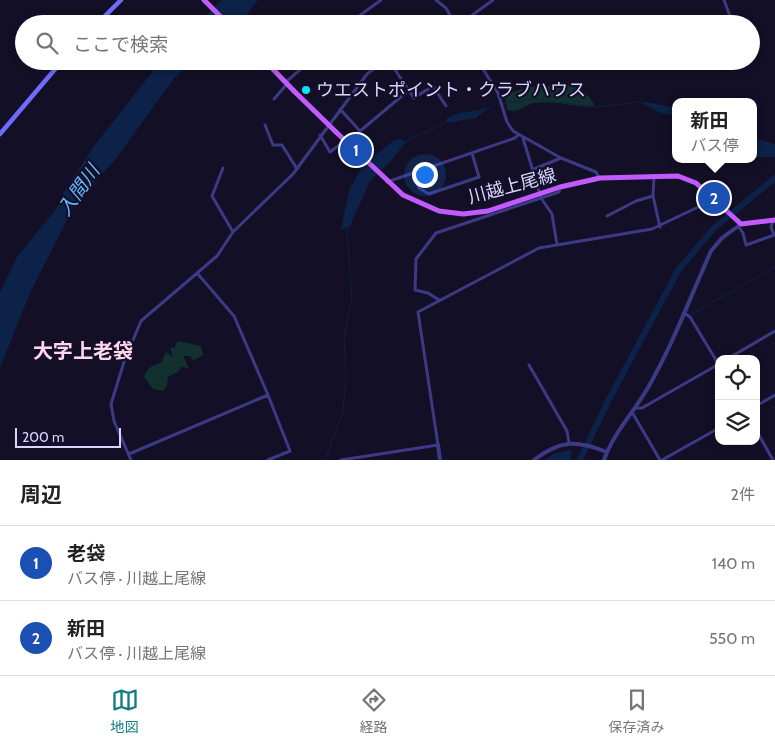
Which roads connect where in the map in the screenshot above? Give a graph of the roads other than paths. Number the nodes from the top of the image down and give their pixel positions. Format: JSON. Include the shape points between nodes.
{"nodes":[{"id":1,"x":121,"y":0,"type":"edge"},
{"id":2,"x":204,"y":0,"type":"edge"},
{"id":3,"x":381,"y":0,"type":"edge"},
{"id":4,"x":436,"y":0,"type":"edge"},
{"id":5,"x":493,"y":0,"type":"edge"},
{"id":6,"x":724,"y":0,"type":"edge"},
{"id":7,"x":106,"y":15,"type":"edge"},
{"id":8,"x":219,"y":15,"type":"edge"},
{"id":9,"x":360,"y":15,"type":"edge"},
{"id":10,"x":450,"y":15,"type":"edge"},
{"id":11,"x":472,"y":15,"type":"edge"},
{"id":12,"x":730,"y":15,"type":"edge"},
{"id":13,"x":54,"y":70,"type":"edge"},
{"id":14,"x":274,"y":70,"type":"edge"},
{"id":15,"x":299,"y":70,"type":"edge"},
{"id":16,"x":372,"y":70,"type":"edge"},
{"id":17,"x":395,"y":70,"type":"edge"},
{"id":18,"x":484,"y":70,"type":"edge"},
{"id":19,"x":285,"y":81,"type":"junction"},
{"id":20,"x":409,"y":90,"type":"junction"},
{"id":21,"x":274,"y":99,"type":"dead end"},
{"id":22,"x":446,"y":106,"type":"dead end"},
{"id":23,"x":340,"y":109,"type":"junction"},
{"id":24,"x":265,"y":125,"type":"dead end"},
{"id":25,"x":360,"y":131,"type":"junction"},
{"id":26,"x":0,"y":134,"type":"edge"},
{"id":27,"x":320,"y":135,"type":"junction"},
{"id":28,"x":518,"y":135,"type":"junction"},
{"id":29,"x":523,"y":138,"type":"junction"},
{"id":30,"x":346,"y":142,"type":"junction"},
{"id":31,"x":472,"y":153,"type":"junction"},
{"id":32,"x":561,"y":158,"type":"junction"},
{"id":33,"x":223,"y":168,"type":"dead end"},
{"id":34,"x":297,"y":169,"type":"junction"},
{"id":35,"x":532,"y":170,"type":"junction"},
{"id":36,"x":414,"y":173,"type":"junction"},
{"id":37,"x":654,"y":176,"type":"junction"},
{"id":38,"x":600,"y":178,"type":"junction"},
{"id":39,"x":387,"y":182,"type":"junction"},
{"id":40,"x":540,"y":196,"type":"junction"},
{"id":41,"x":653,"y":196,"type":"junction"},
{"id":42,"x":713,"y":200,"type":"junction"},
{"id":43,"x":608,"y":216,"type":"dead end"},
{"id":44,"x":774,"y":220,"type":"edge"},
{"id":45,"x":739,"y":225,"type":"junction"},
{"id":46,"x":660,"y":227,"type":"junction"},
{"id":47,"x":233,"y":232,"type":"junction"},
{"id":48,"x":557,"y":245,"type":"junction"},
{"id":49,"x":197,"y":273,"type":"junction"},
{"id":50,"x":440,"y":300,"type":"junction"},
{"id":51,"x":684,"y":313,"type":"junction"},
{"id":52,"x":775,"y":332,"type":"edge"},
{"id":53,"x":734,"y":355,"type":"edge"},
{"id":54,"x":715,"y":358,"type":"edge"},
{"id":55,"x":529,"y":365,"type":"dead end"},
{"id":56,"x":715,"y":366,"type":"edge"},
{"id":57,"x":268,"y":395,"type":"junction"},
{"id":58,"x":775,"y":395,"type":"edge"},
{"id":59,"x":760,"y":404,"type":"edge"},
{"id":60,"x":633,"y":410,"type":"junction"},
{"id":61,"x":715,"y":430,"type":"edge"},
{"id":62,"x":760,"y":437,"type":"edge"},
{"id":63,"x":569,"y":443,"type":"junction"},
{"id":64,"x":438,"y":445,"type":"junction"},
{"id":65,"x":606,"y":452,"type":"junction"},
{"id":66,"x":129,"y":454,"type":"junction"},
{"id":67,"x":131,"y":460,"type":"edge"},
{"id":68,"x":268,"y":460,"type":"edge"},
{"id":69,"x":341,"y":460,"type":"edge"},
{"id":70,"x":440,"y":460,"type":"edge"},
{"id":71,"x":534,"y":460,"type":"edge"},
{"id":72,"x":604,"y":460,"type":"edge"},
{"id":73,"x":661,"y":460,"type":"edge"},
{"id":74,"x":773,"y":460,"type":"edge"}],
"edges":[{"from":1,"to":7,"type":"main road"},
{"from":2,"to":8,"type":"main road"},
{"from":3,"to":9,"type":"street"},
{"from":4,"to":10,"type":"street"},
{"from":5,"to":11,"type":"street"},
{"from":6,"to":12,"type":"street"},
{"from":13,"to":26,"type":"main road"},
{"from":14,"to":19,"type":"main road","name":"川越上尾線"},
{"from":15,"to":19,"type":"street"},
{"from":16,"to":23,"type":"street"},
{"from":17,"to":20,"type":"street"},
{"from":18,"to":28,"type":"street","via":[[498,93],[509,127]]},
{"from":19,"to":21,"type":"street"},
{"from":19,"to":30,"type":"main road","name":"川越上尾線","bridge":true},
{"from":20,"to":22,"type":"street","via":[[415,98],[434,86]]},
{"from":20,"to":25,"type":"street"},
{"from":23,"to":25,"type":"street"},
{"from":23,"to":27,"type":"street"},
{"from":24,"to":34,"type":"street","via":[[273,146],[282,145]]},
{"from":25,"to":30,"type":"street"},
{"from":27,"to":30,"type":"street","via":[[330,152]]},
{"from":27,"to":34,"type":"street"},
{"from":28,"to":29,"type":"street"},
{"from":28,"to":31,"type":"street"},
{"from":29,"to":32,"type":"street"},
{"from":29,"to":35,"type":"street"},
{"from":30,"to":39,"type":"main road","name":"川越上尾線"},
{"from":31,"to":36,"type":"street"},
{"from":31,"to":36,"type":"street","via":[[479,177],[429,194],[419,188]]},
{"from":32,"to":35,"type":"street"},
{"from":32,"to":38,"type":"street","via":[[596,172]]},
{"from":33,"to":47,"type":"street","via":[[212,196]]},
{"from":34,"to":47,"type":"street"},
{"from":35,"to":40,"type":"street"},
{"from":36,"to":39,"type":"street"},
{"from":37,"to":38,"type":"main road","name":"川越上尾線"},
{"from":37,"to":41,"type":"street"},
{"from":37,"to":42,"type":"main road","name":"川越上尾線","via":[[687,178]]},
{"from":38,"to":40,"type":"main road","name":"川越上尾線","via":[[560,187]]},
{"from":39,"to":40,"type":"main road","name":"川越上尾線","via":[[419,204],[455,213],[488,211]]},
{"from":40,"to":48,"type":"street","via":[[552,214]]},
{"from":40,"to":50,"type":"street","via":[[436,233],[416,259],[415,290]]},
{"from":41,"to":43,"type":"street"},
{"from":41,"to":46,"type":"street"},
{"from":42,"to":45,"type":"main road","name":"川越上尾線"},
{"from":42,"to":46,"type":"street"},
{"from":44,"to":45,"type":"main road"},
{"from":44,"to":45,"type":"street","via":[[771,227],[774,234],[746,245]]},
{"from":45,"to":51,"type":"street","via":[[711,251]]},
{"from":46,"to":48,"type":"street"},
{"from":47,"to":49,"type":"street","via":[[217,256]]},
{"from":48,"to":50,"type":"street","via":[[538,248]]},
{"from":49,"to":57,"type":"street","via":[[234,316]]},
{"from":49,"to":66,"type":"street","via":[[140,321],[130,345],[111,404],[114,421]]},
{"from":50,"to":64,"type":"street","via":[[418,314]]},
{"from":51,"to":54,"type":"street","via":[[690,317]]},
{"from":51,"to":60,"type":"street","via":[[650,384]]},
{"from":52,"to":53,"type":"street"},
{"from":55,"to":63,"type":"street","via":[[567,431]]},
{"from":56,"to":60,"type":"street"},
{"from":57,"to":66,"type":"street"},
{"from":57,"to":68,"type":"street","via":[[290,451]]},
{"from":58,"to":59,"type":"street"},
{"from":60,"to":65,"type":"street"},
{"from":60,"to":73,"type":"street"},
{"from":61,"to":73,"type":"street"},
{"from":62,"to":74,"type":"street"},
{"from":63,"to":65,"type":"street","via":[[590,445]]},
{"from":63,"to":71,"type":"street","via":[[551,448]]},
{"from":64,"to":69,"type":"street"},
{"from":64,"to":70,"type":"street"},
{"from":65,"to":72,"type":"street"},
{"from":66,"to":67,"type":"street"}]}
